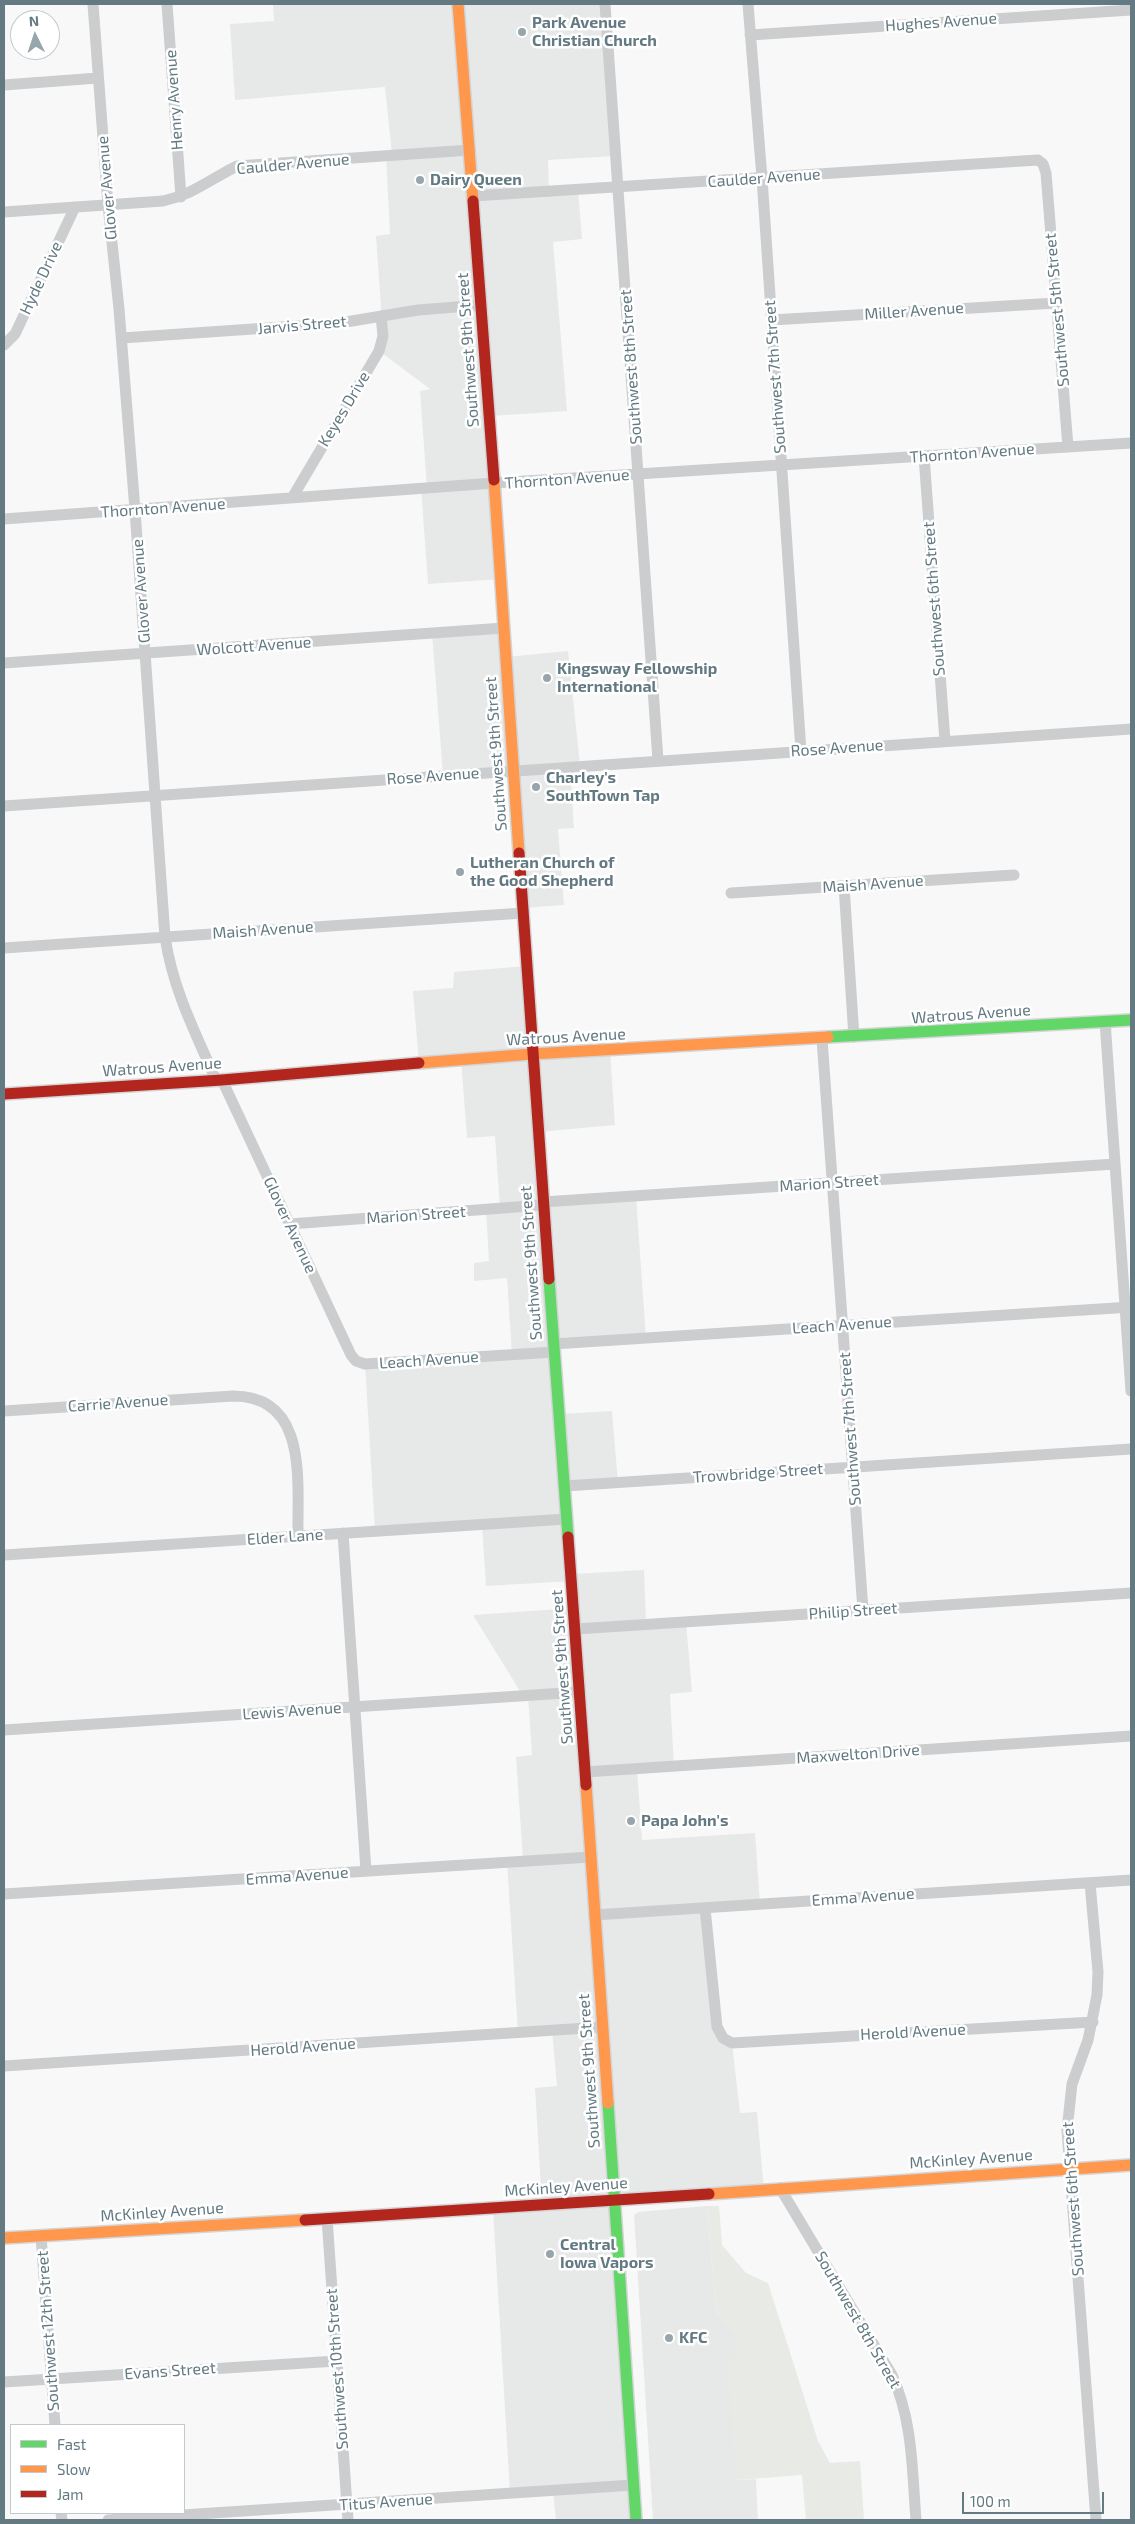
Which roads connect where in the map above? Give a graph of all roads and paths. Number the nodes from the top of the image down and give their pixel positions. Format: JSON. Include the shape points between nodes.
{"nodes":[{"id":1,"x":93,"y":4,"type":"edge"},
{"id":2,"x":167,"y":4,"type":"edge"},
{"id":3,"x":458,"y":4,"type":"edge"},
{"id":4,"x":605,"y":4,"type":"edge"},
{"id":5,"x":748,"y":4,"type":"edge"},
{"id":6,"x":1033,"y":4,"type":"edge"},
{"id":7,"x":1131,"y":10,"type":"edge"},
{"id":8,"x":1035,"y":16,"type":"junction"},
{"id":9,"x":750,"y":35,"type":"junction"},
{"id":10,"x":98,"y":78,"type":"junction"},
{"id":11,"x":4,"y":85,"type":"edge"},
{"id":12,"x":470,"y":150,"type":"junction"},
{"id":13,"x":1046,"y":173,"type":"joint"},
{"id":14,"x":762,"y":178,"type":"junction"},
{"id":15,"x":619,"y":187,"type":"junction"},
{"id":16,"x":474,"y":196,"type":"junction"},
{"id":17,"x":181,"y":197,"type":"junction"},
{"id":18,"x":108,"y":205,"type":"junction"},
{"id":19,"x":75,"y":207,"type":"junction"},
{"id":20,"x":4,"y":212,"type":"edge"},
{"id":21,"x":1056,"y":302,"type":"junction"},
{"id":22,"x":482,"y":306,"type":"junction"},
{"id":23,"x":382,"y":316,"type":"junction"},
{"id":24,"x":772,"y":320,"type":"junction"},
{"id":25,"x":122,"y":338,"type":"junction"},
{"id":26,"x":4,"y":345,"type":"edge"},
{"id":27,"x":1131,"y":443,"type":"edge"},
{"id":28,"x":1068,"y":447,"type":"junction"},
{"id":29,"x":924,"y":456,"type":"junction"},
{"id":30,"x":781,"y":465,"type":"junction"},
{"id":31,"x":638,"y":474,"type":"junction"},
{"id":32,"x":494,"y":483,"type":"junction"},
{"id":33,"x":292,"y":498,"type":"junction"},
{"id":34,"x":135,"y":510,"type":"junction"},
{"id":35,"x":4,"y":519,"type":"edge"},
{"id":36,"x":504,"y":628,"type":"junction"},
{"id":37,"x":146,"y":653,"type":"junction"},
{"id":38,"x":4,"y":663,"type":"edge"},
{"id":39,"x":1131,"y":729,"type":"edge"},
{"id":40,"x":944,"y":741,"type":"junction"},
{"id":41,"x":801,"y":751,"type":"junction"},
{"id":42,"x":658,"y":760,"type":"junction"},
{"id":43,"x":514,"y":770,"type":"junction"},
{"id":44,"x":155,"y":796,"type":"junction"},
{"id":45,"x":4,"y":806,"type":"edge"},
{"id":46,"x":1014,"y":875,"type":"dead end"},
{"id":47,"x":844,"y":886,"type":"junction"},
{"id":48,"x":731,"y":894,"type":"dead end"},
{"id":49,"x":523,"y":913,"type":"junction"},
{"id":50,"x":165,"y":937,"type":"junction"},
{"id":51,"x":4,"y":948,"type":"edge"},
{"id":52,"x":1131,"y":1020,"type":"edge"},
{"id":53,"x":1106,"y":1021,"type":"junction"},
{"id":54,"x":854,"y":1037,"type":"junction"},
{"id":55,"x":822,"y":1039,"type":"junction"},
{"id":56,"x":532,"y":1054,"type":"junction"},
{"id":57,"x":219,"y":1080,"type":"junction"},
{"id":58,"x":4,"y":1094,"type":"edge"},
{"id":59,"x":1116,"y":1164,"type":"junction"},
{"id":60,"x":832,"y":1183,"type":"junction"},
{"id":61,"x":543,"y":1204,"type":"junction"},
{"id":62,"x":290,"y":1224,"type":"junction"},
{"id":63,"x":1128,"y":1307,"type":"edge"},
{"id":64,"x":842,"y":1325,"type":"junction"},
{"id":65,"x":554,"y":1348,"type":"junction"},
{"id":66,"x":365,"y":1364,"type":"joint"},
{"id":67,"x":1131,"y":1392,"type":"edge"},
{"id":68,"x":4,"y":1411,"type":"edge"},
{"id":69,"x":1131,"y":1449,"type":"edge"},
{"id":70,"x":853,"y":1467,"type":"junction"},
{"id":71,"x":565,"y":1486,"type":"junction"},
{"id":72,"x":567,"y":1519,"type":"junction"},
{"id":73,"x":343,"y":1533,"type":"junction"},
{"id":74,"x":298,"y":1536,"type":"junction"},
{"id":75,"x":4,"y":1555,"type":"edge"},
{"id":76,"x":1131,"y":1593,"type":"edge"},
{"id":77,"x":863,"y":1610,"type":"junction"},
{"id":78,"x":576,"y":1629,"type":"junction"},
{"id":79,"x":580,"y":1692,"type":"junction"},
{"id":80,"x":355,"y":1707,"type":"junction"},
{"id":81,"x":4,"y":1730,"type":"edge"},
{"id":82,"x":1131,"y":1736,"type":"edge"},
{"id":83,"x":585,"y":1772,"type":"junction"},
{"id":84,"x":591,"y":1857,"type":"junction"},
{"id":85,"x":366,"y":1871,"type":"junction"},
{"id":86,"x":1131,"y":1880,"type":"edge"},
{"id":87,"x":1090,"y":1882,"type":"junction"},
{"id":88,"x":4,"y":1894,"type":"edge"},
{"id":89,"x":706,"y":1908,"type":"junction"},
{"id":90,"x":594,"y":1915,"type":"junction"},
{"id":91,"x":1093,"y":2022,"type":"junction"},
{"id":92,"x":602,"y":2028,"type":"junction"},
{"id":93,"x":4,"y":2066,"type":"edge"},
{"id":94,"x":1131,"y":2165,"type":"edge"},
{"id":95,"x":1070,"y":2169,"type":"junction"},
{"id":96,"x":780,"y":2188,"type":"junction"},
{"id":97,"x":613,"y":2200,"type":"junction"},
{"id":98,"x":327,"y":2218,"type":"junction"},
{"id":99,"x":41,"y":2236,"type":"junction"},
{"id":100,"x":4,"y":2238,"type":"edge"},
{"id":101,"x":337,"y":2360,"type":"junction"},
{"id":102,"x":51,"y":2379,"type":"junction"},
{"id":103,"x":4,"y":2382,"type":"edge"},
{"id":104,"x":55,"y":2424,"type":"edge"},
{"id":105,"x":633,"y":2485,"type":"junction"},
{"id":106,"x":347,"y":2505,"type":"junction"},
{"id":107,"x":108,"y":2520,"type":"edge"},
{"id":108,"x":348,"y":2520,"type":"edge"},
{"id":109,"x":636,"y":2520,"type":"edge"},
{"id":110,"x":916,"y":2520,"type":"edge"},
{"id":111,"x":1096,"y":2520,"type":"edge"}],
"edges":[{"from":1,"to":10,"type":"street","name":"Glover Avenue"},
{"from":2,"to":17,"type":"street","name":"Henry Avenue"},
{"from":3,"to":12,"type":"main road","name":"Southwest 9th Street"},
{"from":4,"to":15,"type":"street","name":"Southwest 8th Street"},
{"from":5,"to":9,"type":"street","name":"Southwest 7th Street"},
{"from":6,"to":8,"type":"street"},
{"from":7,"to":8,"type":"street","name":"Hughes Avenue"},
{"from":8,"to":9,"type":"street","name":"Hughes Avenue"},
{"from":9,"to":14,"type":"street","name":"Southwest 7th Street"},
{"from":10,"to":11,"type":"street"},
{"from":10,"to":18,"type":"street","name":"Glover Avenue"},
{"from":12,"to":16,"type":"main road","name":"Southwest 9th Street"},
{"from":12,"to":17,"type":"street","name":"Caulder Avenue","via":[[236,166]]},
{"from":13,"to":14,"type":"street","name":"Caulder Avenue","via":[[1043,164],[1033,159]]},
{"from":13,"to":21,"type":"street","name":"Southwest 5th Street"},
{"from":14,"to":15,"type":"street","name":"Caulder Avenue"},
{"from":14,"to":24,"type":"street","name":"Southwest 7th Street"},
{"from":15,"to":16,"type":"street","name":"Caulder Avenue"},
{"from":15,"to":31,"type":"street","name":"Southwest 8th Street"},
{"from":16,"to":22,"type":"main road","name":"Southwest 9th Street"},
{"from":17,"to":18,"type":"street","name":"Caulder Avenue"},
{"from":18,"to":19,"type":"street","name":"Caulder Avenue"},
{"from":18,"to":25,"type":"street","name":"Glover Avenue"},
{"from":19,"to":20,"type":"street","name":"Caulder Avenue"},
{"from":19,"to":26,"type":"street","name":"Hyde Drive","via":[[15,334]]},
{"from":21,"to":24,"type":"street","name":"Miller Avenue"},
{"from":21,"to":28,"type":"street","name":"Southwest 5th Street"},
{"from":22,"to":23,"type":"street","name":"Jarvis Street"},
{"from":22,"to":32,"type":"main road","name":"Southwest 9th Street"},
{"from":23,"to":25,"type":"street","name":"Jarvis Street","via":[[340,323]]},
{"from":23,"to":33,"type":"street","name":"Keyes Drive","via":[[383,336],[379,351]]},
{"from":24,"to":30,"type":"street","name":"Southwest 7th Street"},
{"from":25,"to":34,"type":"street","name":"Glover Avenue"},
{"from":27,"to":28,"type":"street","name":"Thornton Avenue"},
{"from":28,"to":29,"type":"street","name":"Thornton Avenue"},
{"from":29,"to":30,"type":"street","name":"Thornton Avenue"},
{"from":29,"to":40,"type":"street","name":"Southwest 6th Street"},
{"from":30,"to":31,"type":"street","name":"Thornton Avenue"},
{"from":30,"to":41,"type":"street","name":"Southwest 7th Street"},
{"from":31,"to":32,"type":"street","name":"Thornton Avenue"},
{"from":31,"to":42,"type":"street","name":"Southwest 8th Street"},
{"from":32,"to":33,"type":"street","name":"Thornton Avenue"},
{"from":32,"to":36,"type":"main road","name":"Southwest 9th Street"},
{"from":33,"to":34,"type":"street","name":"Thornton Avenue"},
{"from":34,"to":35,"type":"street","name":"Thornton Avenue"},
{"from":34,"to":37,"type":"street","name":"Glover Avenue"},
{"from":36,"to":37,"type":"street","name":"Wolcott Avenue"},
{"from":36,"to":43,"type":"main road","name":"Southwest 9th Street"},
{"from":37,"to":38,"type":"street","name":"Wolcott Avenue"},
{"from":37,"to":44,"type":"street","name":"Glover Avenue"},
{"from":39,"to":40,"type":"street","name":"Rose Avenue"},
{"from":40,"to":41,"type":"street","name":"Rose Avenue"},
{"from":41,"to":42,"type":"street","name":"Rose Avenue"},
{"from":42,"to":43,"type":"street","name":"Rose Avenue"},
{"from":43,"to":44,"type":"street","name":"Rose Avenue"},
{"from":43,"to":49,"type":"main road","name":"Southwest 9th Street"},
{"from":44,"to":45,"type":"street","name":"Rose Avenue"},
{"from":44,"to":50,"type":"street","name":"Glover Avenue"},
{"from":46,"to":47,"type":"street","name":"Maish Avenue"},
{"from":47,"to":48,"type":"street","name":"Maish Avenue"},
{"from":47,"to":54,"type":"street"},
{"from":49,"to":50,"type":"street","name":"Maish Avenue"},
{"from":49,"to":56,"type":"main road","name":"Southwest 9th Street"},
{"from":50,"to":51,"type":"street","name":"Maish Avenue"},
{"from":50,"to":57,"type":"street","name":"Glover Avenue","via":[[178,994]]},
{"from":52,"to":53,"type":"main road","name":"Watrous Avenue"},
{"from":53,"to":54,"type":"main road","name":"Watrous Avenue"},
{"from":53,"to":59,"type":"street"},
{"from":54,"to":55,"type":"main road","name":"Watrous Avenue"},
{"from":55,"to":56,"type":"main road","name":"Watrous Avenue"},
{"from":55,"to":60,"type":"street","name":"Southwest 7th Street"},
{"from":56,"to":57,"type":"main road","name":"Watrous Avenue"},
{"from":56,"to":61,"type":"main road","name":"Southwest 9th Street"},
{"from":57,"to":58,"type":"main road","name":"Watrous Avenue"},
{"from":57,"to":62,"type":"street","name":"Glover Avenue"},
{"from":59,"to":60,"type":"street","name":"Marion Street"},
{"from":59,"to":63,"type":"street"},
{"from":60,"to":61,"type":"street","name":"Marion Street"},
{"from":60,"to":64,"type":"street","name":"Southwest 7th Street"},
{"from":61,"to":62,"type":"street","name":"Marion Street"},
{"from":61,"to":65,"type":"main road","name":"Southwest 9th Street"},
{"from":62,"to":66,"type":"street","name":"Glover Avenue","via":[[351,1355]]},
{"from":63,"to":64,"type":"street","name":"Leach Avenue"},
{"from":63,"to":67,"type":"street"},
{"from":64,"to":65,"type":"street","name":"Leach Avenue"},
{"from":64,"to":70,"type":"street","name":"Southwest 7th Street"},
{"from":65,"to":66,"type":"street","name":"Leach Avenue"},
{"from":65,"to":71,"type":"main road","name":"Southwest 9th Street"},
{"from":68,"to":74,"type":"street","name":"Carrie Avenue","via":[[233,1396],[264,1400],[286,1422],[296,1459]]},
{"from":69,"to":70,"type":"street","name":"Trowbridge Street"},
{"from":70,"to":71,"type":"street","name":"Trowbridge Street"},
{"from":70,"to":77,"type":"street","name":"Southwest 7th Street"},
{"from":71,"to":72,"type":"main road","name":"Southwest 9th Street"},
{"from":72,"to":73,"type":"street","name":"Elder Lane"},
{"from":72,"to":78,"type":"main road","name":"Southwest 9th Street"},
{"from":73,"to":74,"type":"street","name":"Elder Lane"},
{"from":73,"to":80,"type":"street"},
{"from":74,"to":75,"type":"street","name":"Elder Lane"},
{"from":76,"to":77,"type":"street","name":"Philip Street"},
{"from":77,"to":78,"type":"street","name":"Philip Street"},
{"from":78,"to":79,"type":"main road","name":"Southwest 9th Street"},
{"from":79,"to":80,"type":"street","name":"Lewis Avenue"},
{"from":79,"to":83,"type":"main road","name":"Southwest 9th Street"},
{"from":80,"to":81,"type":"street","name":"Lewis Avenue"},
{"from":80,"to":85,"type":"street"},
{"from":82,"to":83,"type":"street","name":"Maxwelton Drive"},
{"from":83,"to":84,"type":"main road","name":"Southwest 9th Street"},
{"from":84,"to":85,"type":"street","name":"Emma Avenue"},
{"from":84,"to":90,"type":"main road","name":"Southwest 9th Street"},
{"from":85,"to":88,"type":"street","name":"Emma Avenue"},
{"from":86,"to":87,"type":"street","name":"Emma Avenue"},
{"from":87,"to":89,"type":"street","name":"Emma Avenue"},
{"from":87,"to":91,"type":"street","name":"Southwest 6th Street","via":[[1098,1972]]},
{"from":89,"to":90,"type":"street","name":"Emma Avenue"},
{"from":89,"to":91,"type":"street","name":"Herold Avenue","via":[[717,2027],[723,2038],[732,2043]]},
{"from":90,"to":92,"type":"main road","name":"Southwest 9th Street"},
{"from":91,"to":95,"type":"street","name":"Southwest 6th Street","via":[[1069,2099]]},
{"from":92,"to":93,"type":"street","name":"Herold Avenue"},
{"from":92,"to":97,"type":"main road","name":"Southwest 9th Street"},
{"from":94,"to":95,"type":"main road","name":"McKinley Avenue"},
{"from":95,"to":96,"type":"main road","name":"McKinley Avenue"},
{"from":95,"to":111,"type":"street","name":"Southwest 6th Street"},
{"from":96,"to":97,"type":"main road","name":"McKinley Avenue"},
{"from":96,"to":110,"type":"street","name":"Southwest 8th Street","via":[[892,2374],[903,2398]]},
{"from":97,"to":98,"type":"main road","name":"McKinley Avenue"},
{"from":97,"to":105,"type":"main road","name":"Southwest 9th Street"},
{"from":98,"to":99,"type":"main road","name":"McKinley Avenue"},
{"from":98,"to":101,"type":"street","name":"Southwest 10th Street"},
{"from":99,"to":100,"type":"main road","name":"McKinley Avenue"},
{"from":99,"to":102,"type":"street","name":"Southwest 12th Street"},
{"from":101,"to":102,"type":"street","name":"Evans Street"},
{"from":101,"to":106,"type":"street","name":"Southwest 10th Street"},
{"from":102,"to":103,"type":"street","name":"Evans Street"},
{"from":102,"to":104,"type":"street","name":"Southwest 12th Street"},
{"from":105,"to":106,"type":"street","name":"Titus Avenue"},
{"from":105,"to":109,"type":"main road","name":"Southwest 9th Street"},
{"from":106,"to":107,"type":"street","name":"Titus Avenue"},
{"from":106,"to":108,"type":"street","name":"Southwest 10th Street"}]}
